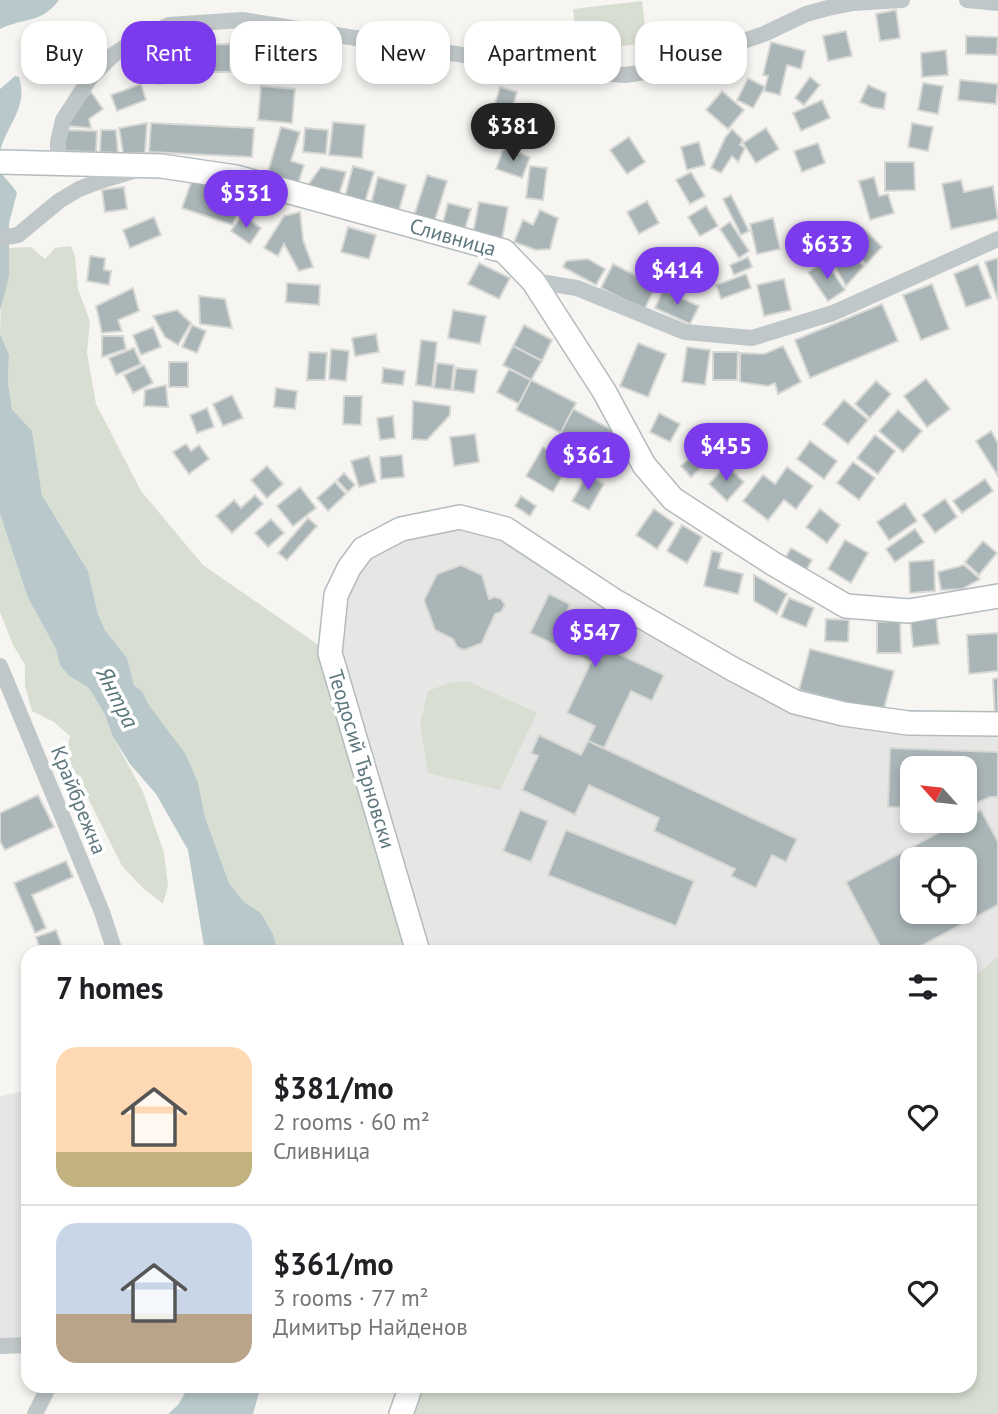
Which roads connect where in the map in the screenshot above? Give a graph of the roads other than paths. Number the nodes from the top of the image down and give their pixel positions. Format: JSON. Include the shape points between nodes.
{"nodes":[{"id":1,"x":902,"y":0,"type":"edge"},
{"id":2,"x":967,"y":0,"type":"edge"},
{"id":3,"x":998,"y":3,"type":"edge"},
{"id":4,"x":0,"y":162,"type":"edge"},
{"id":5,"x":49,"y":163,"type":"junction"},
{"id":6,"x":161,"y":166,"type":"junction"},
{"id":7,"x":0,"y":238,"type":"edge"},
{"id":8,"x":998,"y":239,"type":"edge"},
{"id":9,"x":533,"y":281,"type":"junction"},
{"id":10,"x":998,"y":596,"type":"edge"},
{"id":11,"x":0,"y":666,"type":"edge"},
{"id":12,"x":998,"y":724,"type":"edge"},
{"id":13,"x":113,"y":945,"type":"edge"},
{"id":14,"x":416,"y":945,"type":"edge"},
{"id":15,"x":21,"y":1345,"type":"edge"},
{"id":16,"x":0,"y":1346,"type":"edge"},
{"id":17,"x":46,"y":1393,"type":"edge"},
{"id":18,"x":408,"y":1393,"type":"edge"},
{"id":19,"x":35,"y":1414,"type":"edge"},
{"id":20,"x":401,"y":1414,"type":"edge"}],
"edges":[{"from":1,"to":5,"type":"street","via":[[828,8],[653,71],[625,75],[551,69],[242,20],[169,25],[113,55],[90,78],[63,120]]},
{"from":2,"to":3,"type":"street"},
{"from":4,"to":5,"type":"street"},
{"from":5,"to":6,"type":"street"},
{"from":6,"to":7,"type":"street","name":"Сливница","via":[[122,173],[79,189],[18,235]]},
{"from":6,"to":9,"type":"street","name":"Сливница","via":[[236,177],[504,251]]},
{"from":8,"to":9,"type":"street","via":[[833,313],[752,338],[685,332],[577,288]]},
{"from":9,"to":10,"type":"street","name":"Сливница","via":[[604,391],[644,465],[673,499],[846,606],[909,611]]},
{"from":11,"to":13,"type":"street","name":"Крайбрежна"},
{"from":12,"to":14,"type":"street","name":"Теодосий Търновски","via":[[908,723],[795,702],[615,601],[506,529],[460,517],[401,529],[363,549],[348,568],[336,596],[330,653]]},
{"from":15,"to":16,"type":"street"},
{"from":17,"to":19,"type":"street"},
{"from":18,"to":20,"type":"street"}]}
